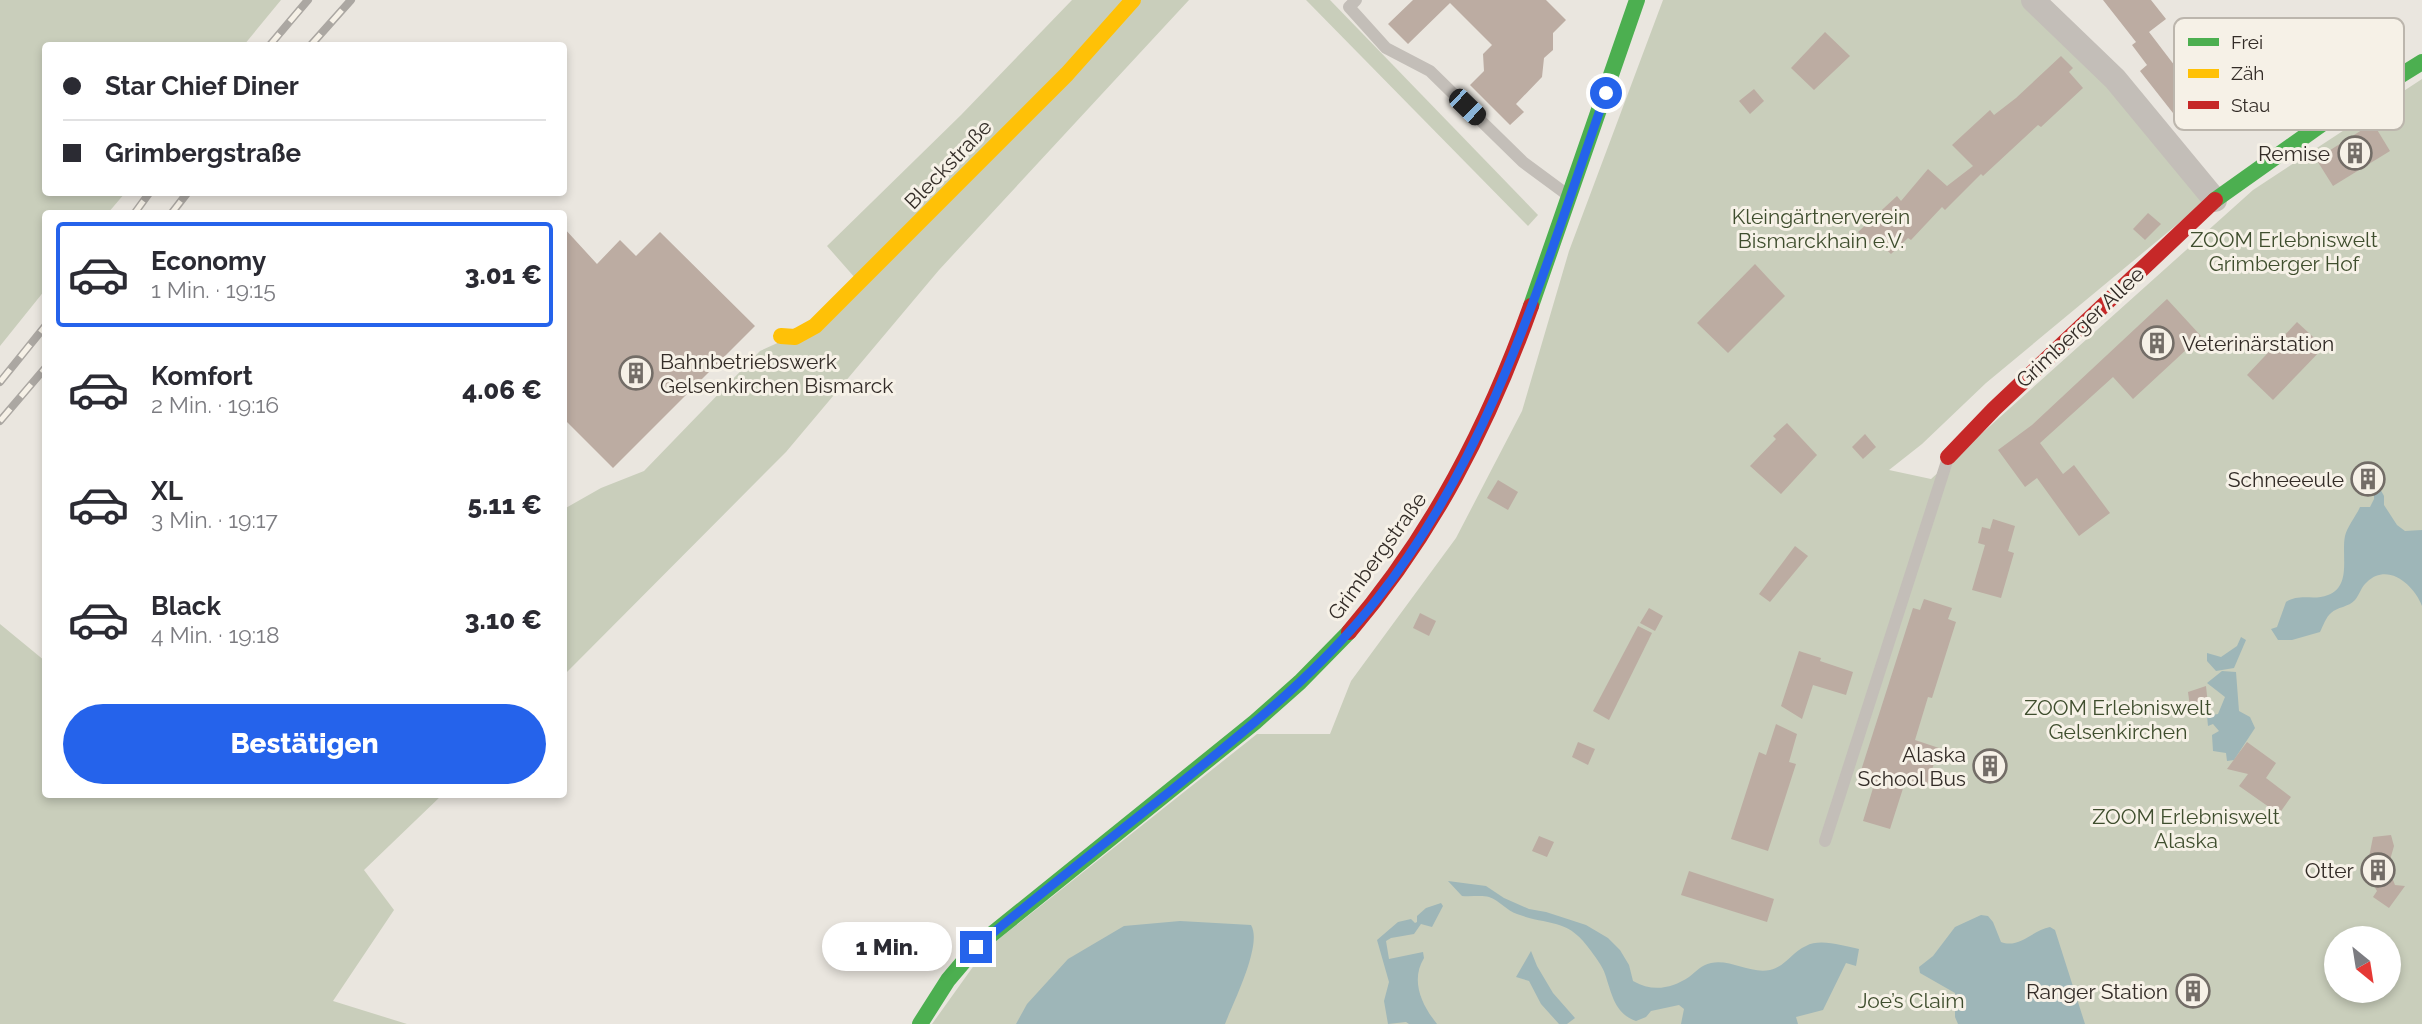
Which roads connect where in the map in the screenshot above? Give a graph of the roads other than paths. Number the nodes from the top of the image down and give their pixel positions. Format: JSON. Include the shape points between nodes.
{"nodes":[{"id":1,"x":1133,"y":0,"type":"edge"},
{"id":2,"x":1356,"y":0,"type":"edge"},
{"id":3,"x":1637,"y":0,"type":"edge"},
{"id":4,"x":2033,"y":0,"type":"edge"},
{"id":5,"x":2422,"y":62,"type":"edge"},
{"id":6,"x":2404,"y":73,"type":"edge"},
{"id":7,"x":2314,"y":130,"type":"edge"},
{"id":8,"x":1570,"y":196,"type":"junction"},
{"id":9,"x":2215,"y":200,"type":"junction"},
{"id":10,"x":781,"y":336,"type":"dead end"},
{"id":11,"x":1948,"y":457,"type":"joint"},
{"id":12,"x":1825,"y":841,"type":"dead end"},
{"id":13,"x":920,"y":1024,"type":"edge"}],
"edges":[{"from":1,"to":10,"type":"street","name":"Bleckstraße","via":[[1067,74],[815,326],[795,337]]},
{"from":2,"to":8,"type":"lane","via":[[1349,7],[1386,48],[1430,71],[1523,162]]},
{"from":3,"to":8,"type":"street","name":"Grimbergstraße"},
{"from":4,"to":9,"type":"street","via":[[2115,79]]},
{"from":5,"to":6,"type":"street","name":"Grimberger Allee"},
{"from":7,"to":9,"type":"street","name":"Grimberger Allee"},
{"from":8,"to":13,"type":"street","name":"Grimbergstraße","via":[[1495,401],[1460,473],[1378,598],[1343,639],[1265,713],[976,947]]},
{"from":9,"to":11,"type":"street","name":"Grimberger Allee"},
{"from":11,"to":12,"type":"lane"}]}
